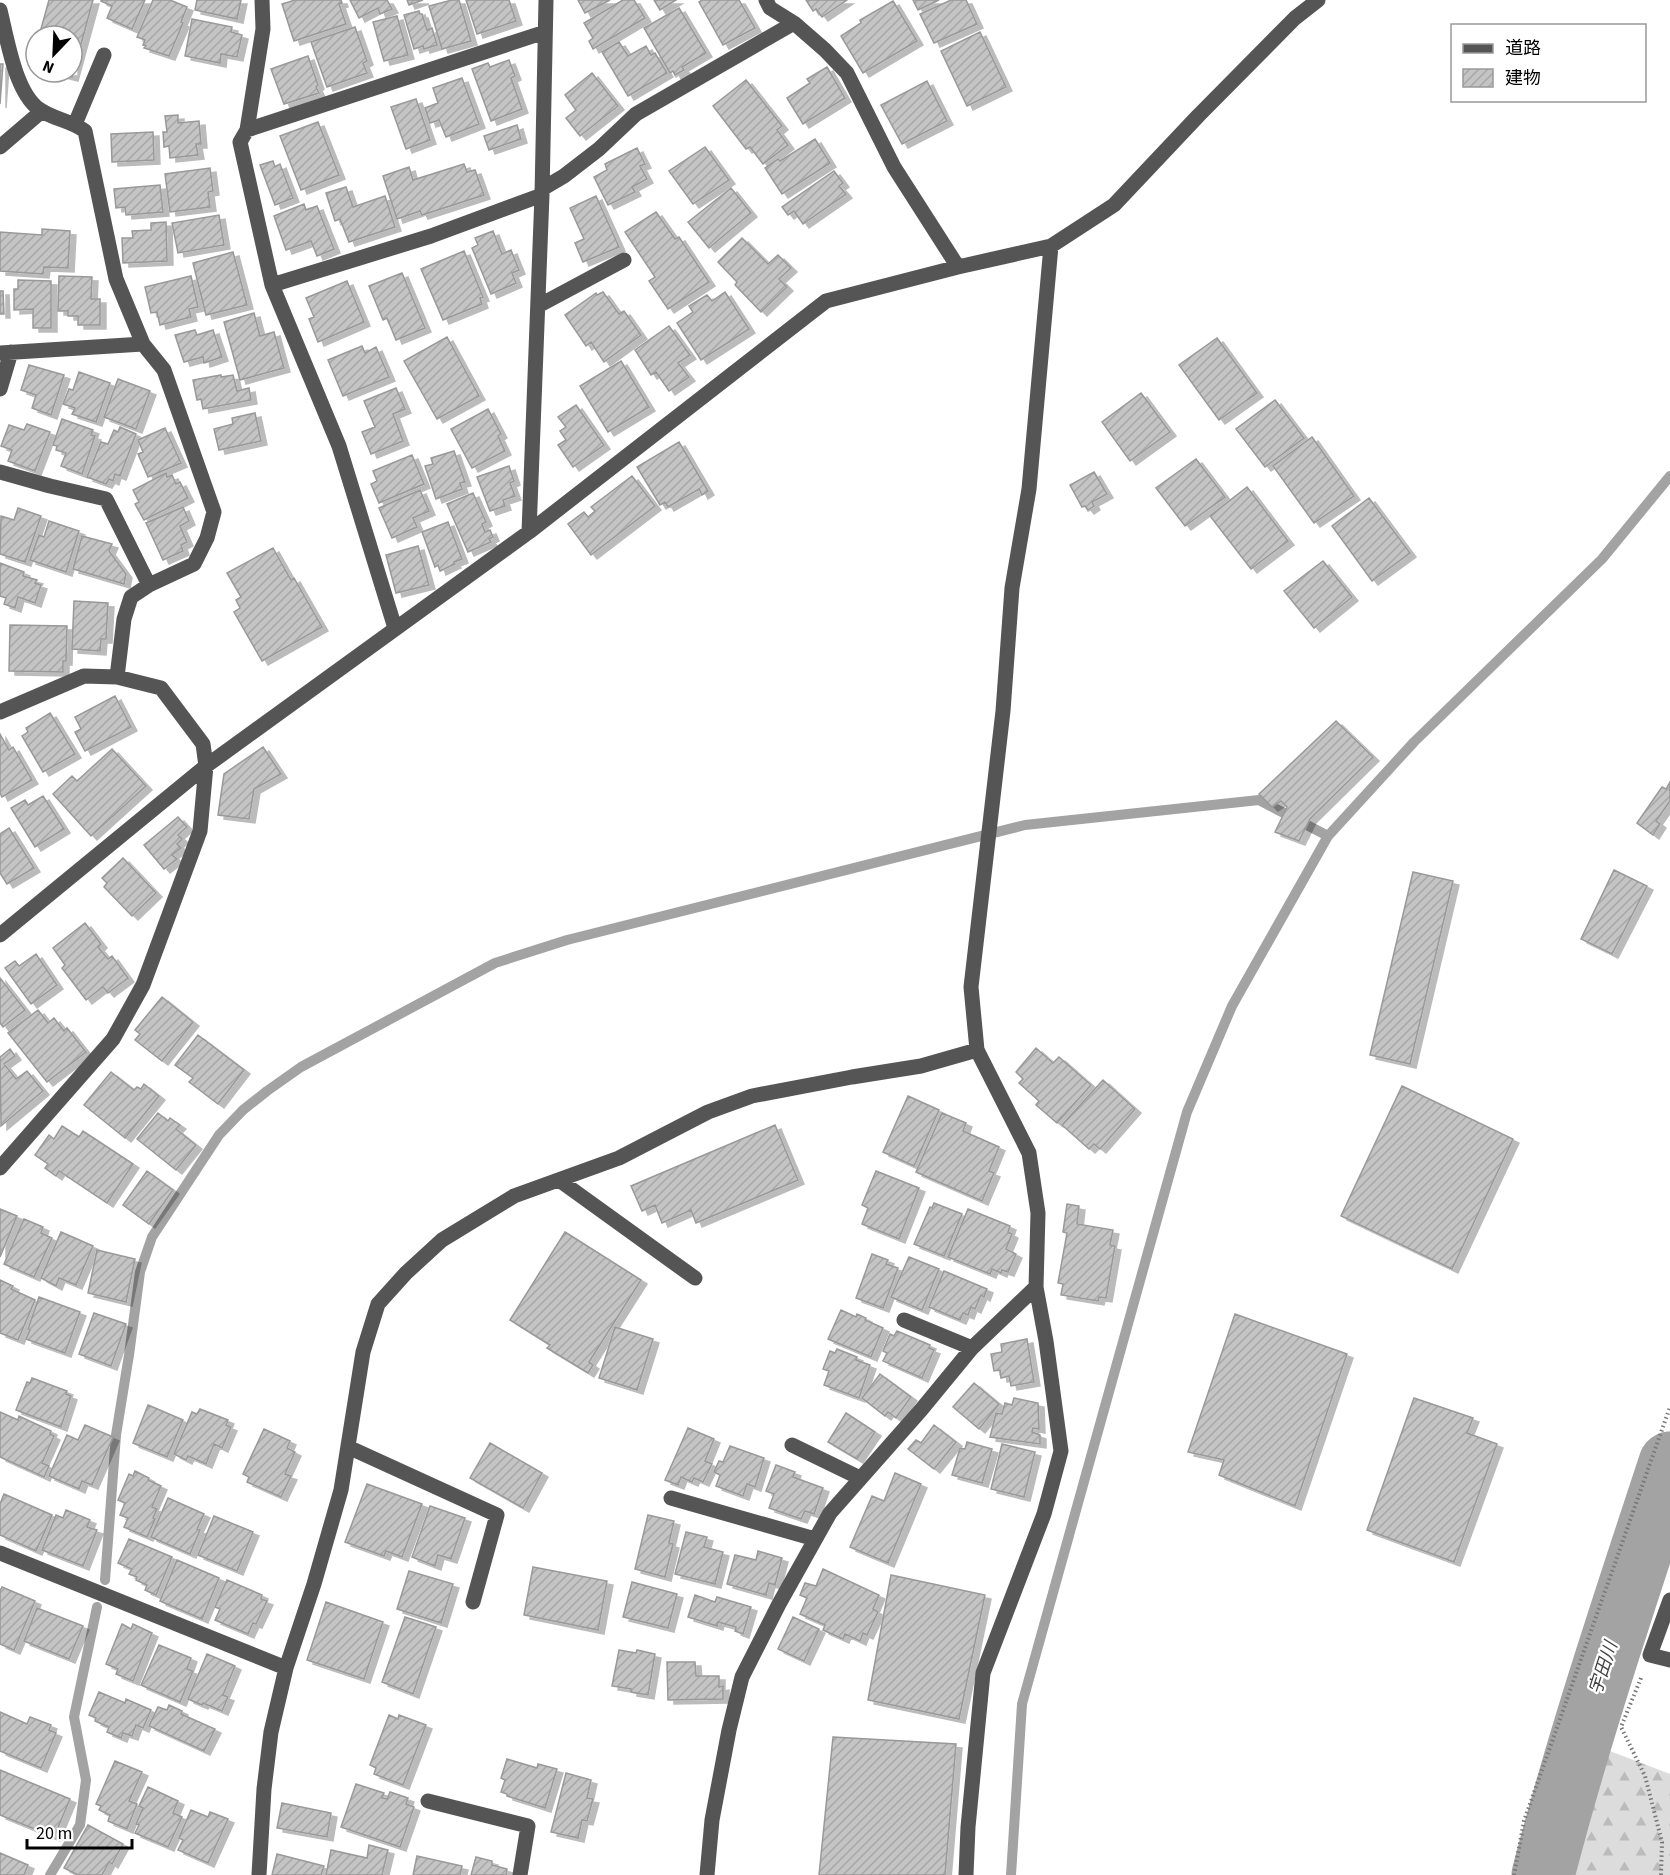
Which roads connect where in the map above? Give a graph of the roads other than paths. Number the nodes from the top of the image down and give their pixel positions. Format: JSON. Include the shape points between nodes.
{"nodes":[{"id":1,"x":262,"y":0,"type":"edge"},
{"id":2,"x":546,"y":0,"type":"edge"},
{"id":3,"x":766,"y":0,"type":"edge"},
{"id":4,"x":1318,"y":0,"type":"edge"},
{"id":5,"x":0,"y":10,"type":"edge"},
{"id":6,"x":794,"y":23,"type":"junction"},
{"id":7,"x":544,"y":32,"type":"junction"},
{"id":8,"x":104,"y":55,"type":"dead end"},
{"id":9,"x":42,"y":111,"type":"junction"},
{"id":10,"x":75,"y":124,"type":"junction"},
{"id":11,"x":247,"y":130,"type":"junction"},
{"id":12,"x":0,"y":147,"type":"edge"},
{"id":13,"x":542,"y":192,"type":"junction"},
{"id":14,"x":1052,"y":246,"type":"junction"},
{"id":15,"x":624,"y":260,"type":"dead end"},
{"id":16,"x":958,"y":267,"type":"junction"},
{"id":17,"x":272,"y":285,"type":"junction"},
{"id":18,"x":538,"y":306,"type":"junction"},
{"id":19,"x":143,"y":344,"type":"junction"},
{"id":20,"x":6,"y":353,"type":"edge"},
{"id":21,"x":0,"y":389,"type":"edge"},
{"id":22,"x":0,"y":472,"type":"edge"},
{"id":23,"x":529,"y":532,"type":"junction"},
{"id":24,"x":149,"y":585,"type":"junction"},
{"id":25,"x":395,"y":628,"type":"junction"},
{"id":26,"x":117,"y":677,"type":"junction"},
{"id":27,"x":0,"y":712,"type":"edge"},
{"id":28,"x":206,"y":766,"type":"junction"},
{"id":29,"x":0,"y":934,"type":"edge"},
{"id":30,"x":977,"y":1050,"type":"junction"},
{"id":31,"x":0,"y":1168,"type":"edge"},
{"id":32,"x":559,"y":1180,"type":"junction"},
{"id":33,"x":695,"y":1278,"type":"dead end"},
{"id":34,"x":1036,"y":1287,"type":"junction"},
{"id":35,"x":904,"y":1320,"type":"dead end"},
{"id":36,"x":972,"y":1348,"type":"junction"},
{"id":37,"x":792,"y":1445,"type":"dead end"},
{"id":38,"x":348,"y":1447,"type":"junction"},
{"id":39,"x":860,"y":1478,"type":"junction"},
{"id":40,"x":671,"y":1498,"type":"dead end"},
{"id":41,"x":815,"y":1539,"type":"junction"},
{"id":42,"x":0,"y":1553,"type":"edge"},
{"id":43,"x":1670,"y":1600,"type":"edge"},
{"id":44,"x":473,"y":1602,"type":"dead end"},
{"id":45,"x":1670,"y":1660,"type":"edge"},
{"id":46,"x":286,"y":1668,"type":"junction"},
{"id":47,"x":428,"y":1801,"type":"dead end"},
{"id":48,"x":259,"y":1875,"type":"edge"},
{"id":49,"x":520,"y":1875,"type":"edge"},
{"id":50,"x":707,"y":1875,"type":"edge"},
{"id":51,"x":966,"y":1875,"type":"edge"}],
"edges":[{"from":1,"to":11,"type":"street","via":[[263,29]]},
{"from":2,"to":7,"type":"street"},
{"from":3,"to":6,"type":"street","via":[[770,8]]},
{"from":4,"to":14,"type":"street","via":[[1287,26],[1114,205]]},
{"from":5,"to":9,"type":"street","via":[[16,73],[30,103]]},
{"from":6,"to":13,"type":"street","via":[[636,114],[599,149]]},
{"from":6,"to":16,"type":"street","via":[[847,73],[894,167]]},
{"from":7,"to":11,"type":"street"},
{"from":7,"to":13,"type":"street"},
{"from":8,"to":10,"type":"street"},
{"from":9,"to":10,"type":"street"},
{"from":9,"to":12,"type":"street"},
{"from":10,"to":19,"type":"street","via":[[85,131],[116,279]]},
{"from":11,"to":17,"type":"street","via":[[240,142]]},
{"from":13,"to":17,"type":"street","via":[[431,236]]},
{"from":13,"to":18,"type":"street"},
{"from":14,"to":16,"type":"street"},
{"from":14,"to":30,"type":"street","via":[[1029,489],[1012,588],[1003,711],[971,987]]},
{"from":15,"to":18,"type":"street"},
{"from":16,"to":23,"type":"street","via":[[826,301]]},
{"from":17,"to":25,"type":"street","via":[[339,446]]},
{"from":18,"to":23,"type":"street"},
{"from":19,"to":20,"type":"street"},
{"from":19,"to":24,"type":"street","via":[[164,370],[214,512],[194,564]]},
{"from":20,"to":21,"type":"street"},
{"from":22,"to":24,"type":"street","via":[[106,500]]},
{"from":23,"to":25,"type":"street"},
{"from":24,"to":26,"type":"street","via":[[131,597],[124,619]]},
{"from":25,"to":28,"type":"street"},
{"from":26,"to":27,"type":"street","via":[[84,676]]},
{"from":26,"to":28,"type":"street","via":[[161,688],[203,744]]},
{"from":28,"to":29,"type":"street"},
{"from":28,"to":31,"type":"street","via":[[200,831],[143,985],[113,1039]]},
{"from":30,"to":32,"type":"street","via":[[921,1066],[752,1096],[708,1112],[619,1158]]},
{"from":30,"to":34,"type":"street","via":[[1029,1154],[1038,1213]]},
{"from":32,"to":33,"type":"street"},
{"from":32,"to":38,"type":"street","via":[[514,1196],[442,1240],[378,1304],[363,1352]]},
{"from":34,"to":36,"type":"street"},
{"from":34,"to":51,"type":"street","via":[[1061,1451],[1044,1514],[983,1673]]},
{"from":35,"to":36,"type":"street"},
{"from":36,"to":39,"type":"street"},
{"from":37,"to":39,"type":"street"},
{"from":38,"to":44,"type":"street","via":[[497,1515]]},
{"from":38,"to":46,"type":"street","via":[[341,1490]]},
{"from":39,"to":41,"type":"street","via":[[830,1513]]},
{"from":40,"to":41,"type":"street"},
{"from":41,"to":50,"type":"street","via":[[742,1677],[712,1820]]},
{"from":42,"to":46,"type":"street"},
{"from":43,"to":45,"type":"street","via":[[1650,1655]]},
{"from":46,"to":48,"type":"street","via":[[264,1789]]},
{"from":47,"to":49,"type":"street","via":[[528,1826]]}]}
